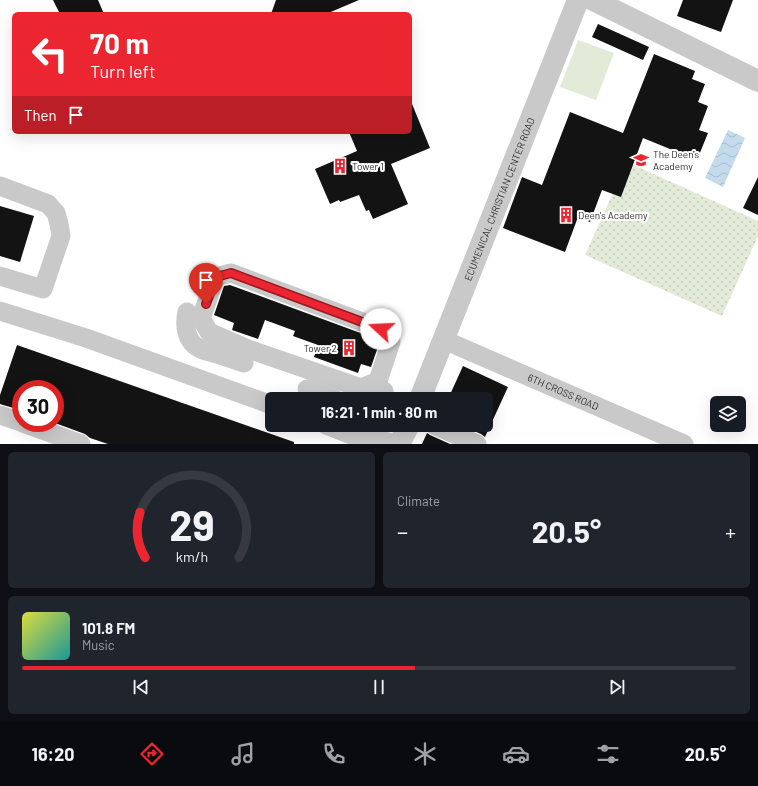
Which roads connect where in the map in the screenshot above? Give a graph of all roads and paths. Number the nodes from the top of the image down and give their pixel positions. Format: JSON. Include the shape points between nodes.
{"nodes":[{"id":1,"x":578,"y":0,"type":"edge"},
{"id":2,"x":593,"y":0,"type":"edge"},
{"id":3,"x":758,"y":81,"type":"edge"},
{"id":4,"x":0,"y":186,"type":"edge"},
{"id":5,"x":64,"y":252,"type":"dead end"},
{"id":6,"x":0,"y":276,"type":"edge"},
{"id":7,"x":43,"y":289,"type":"junction"},
{"id":8,"x":0,"y":311,"type":"edge"},
{"id":9,"x":186,"y":312,"type":"dead end"},
{"id":10,"x":444,"y":340,"type":"junction"},
{"id":11,"x":246,"y":356,"type":"junction"},
{"id":12,"x":308,"y":386,"type":"edge"},
{"id":13,"x":234,"y":391,"type":"junction"},
{"id":14,"x":320,"y":392,"type":"edge"},
{"id":15,"x":423,"y":392,"type":"edge"},
{"id":16,"x":265,"y":402,"type":"edge"},
{"id":17,"x":0,"y":415,"type":"edge"},
{"id":18,"x":12,"y":419,"type":"edge"},
{"id":19,"x":47,"y":432,"type":"edge"},
{"id":20,"x":342,"y":432,"type":"edge"},
{"id":21,"x":405,"y":432,"type":"edge"},
{"id":22,"x":450,"y":432,"type":"edge"},
{"id":23,"x":366,"y":442,"type":"edge"},
{"id":24,"x":81,"y":444,"type":"edge"},
{"id":25,"x":393,"y":444,"type":"edge"},
{"id":26,"x":399,"y":444,"type":"edge"},
{"id":27,"x":477,"y":444,"type":"edge"},
{"id":28,"x":684,"y":444,"type":"edge"}],
"edges":[{"from":1,"to":10,"type":"street","name":"ECUMENICAL CHRISTIAN CENTER ROAD"},
{"from":2,"to":3,"type":"street"},
{"from":4,"to":7,"type":"street","via":[[48,204],[56,213],[61,236]]},
{"from":5,"to":7,"type":"street","via":[[54,287],[48,292]]},
{"from":6,"to":7,"type":"street"},
{"from":8,"to":13,"type":"street","via":[[86,338]]},
{"from":9,"to":11,"type":"street","via":[[187,334],[198,348]]},
{"from":10,"to":15,"type":"street","name":"ECUMENICAL CHRISTIAN CENTER ROAD"},
{"from":10,"to":28,"type":"street","name":"6TH CROSS ROAD"},
{"from":11,"to":12,"type":"street"},
{"from":11,"to":12,"type":"street","via":[[209,332],[201,318],[216,277],[231,273],[245,278],[381,329],[391,342],[378,381],[361,388]]},
{"from":11,"to":13,"type":"street"},
{"from":12,"to":14,"type":"street"},
{"from":13,"to":16,"type":"street"},
{"from":17,"to":18,"type":"street"},
{"from":19,"to":24,"type":"street"},
{"from":20,"to":23,"type":"street"},
{"from":21,"to":26,"type":"street"},
{"from":22,"to":27,"type":"street"},
{"from":23,"to":25,"type":"street","via":[[380,439]]}]}
